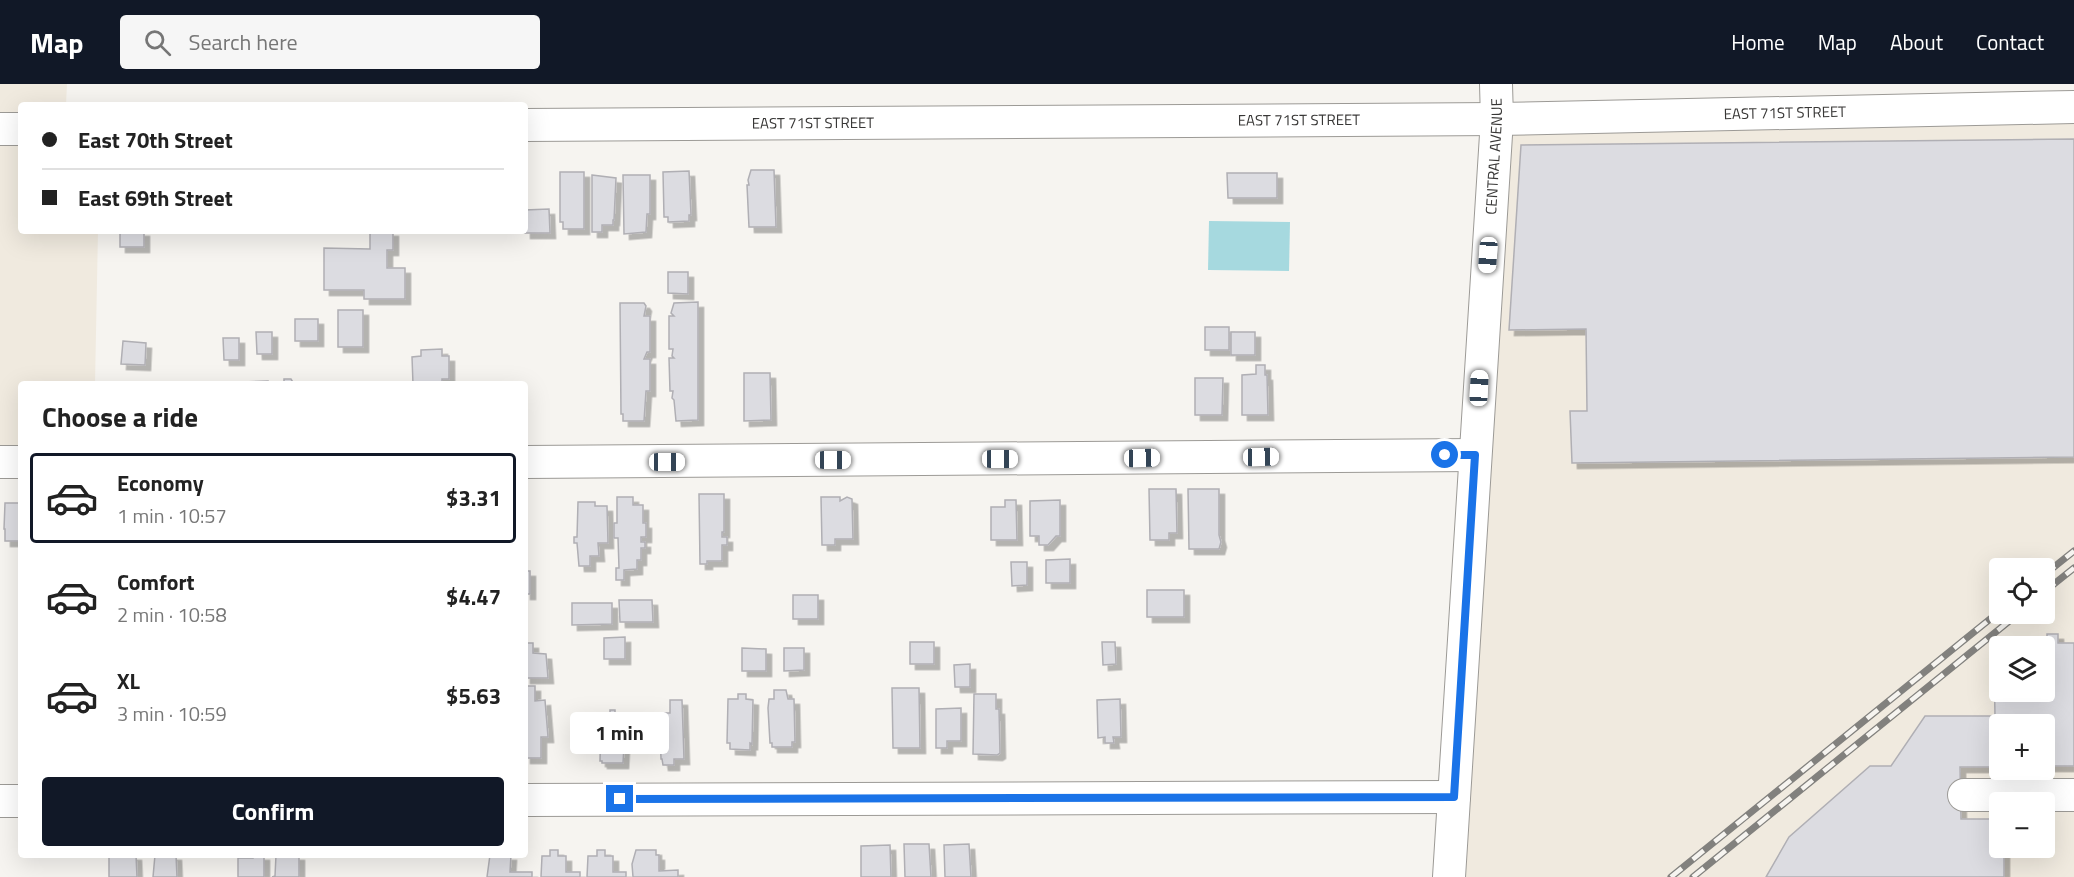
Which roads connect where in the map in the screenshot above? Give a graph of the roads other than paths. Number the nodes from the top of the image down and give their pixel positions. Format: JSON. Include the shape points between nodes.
{"nodes":[{"id":1,"x":1496,"y":84,"type":"edge"},
{"id":2,"x":1835,"y":97,"type":"edge"},
{"id":3,"x":2074,"y":107,"type":"edge"},
{"id":4,"x":1497,"y":119,"type":"junction"},
{"id":5,"x":528,"y":125,"type":"edge"},
{"id":6,"x":0,"y":129,"type":"edge"},
{"id":7,"x":18,"y":129,"type":"edge"},
{"id":8,"x":1475,"y":455,"type":"junction"},
{"id":9,"x":0,"y":462,"type":"edge"},
{"id":10,"x":18,"y":462,"type":"edge"},
{"id":11,"x":528,"y":462,"type":"edge"},
{"id":12,"x":1964,"y":795,"type":"dead end"},
{"id":13,"x":2074,"y":795,"type":"edge"},
{"id":14,"x":1454,"y":797,"type":"junction"},
{"id":15,"x":528,"y":800,"type":"edge"},
{"id":16,"x":0,"y":801,"type":"edge"},
{"id":17,"x":18,"y":801,"type":"edge"},
{"id":18,"x":1449,"y":877,"type":"edge"}],
"edges":[{"from":1,"to":4,"type":"street","name":"CENTRAL AVENUE"},
{"from":2,"to":3,"type":"street","name":"EAST 71ST STREET"},
{"from":2,"to":4,"type":"street","name":"EAST 71ST STREET"},
{"from":4,"to":5,"type":"street","name":"EAST 71ST STREET"},
{"from":4,"to":8,"type":"street","name":"CENTRAL AVENUE"},
{"from":6,"to":7,"type":"street"},
{"from":8,"to":11,"type":"street"},
{"from":8,"to":14,"type":"street","name":"CENTRAL AVENUE"},
{"from":9,"to":10,"type":"street"},
{"from":12,"to":13,"type":"street"},
{"from":14,"to":15,"type":"street"},
{"from":14,"to":18,"type":"street","name":"CENTRAL AVENUE"},
{"from":16,"to":17,"type":"street"}]}
